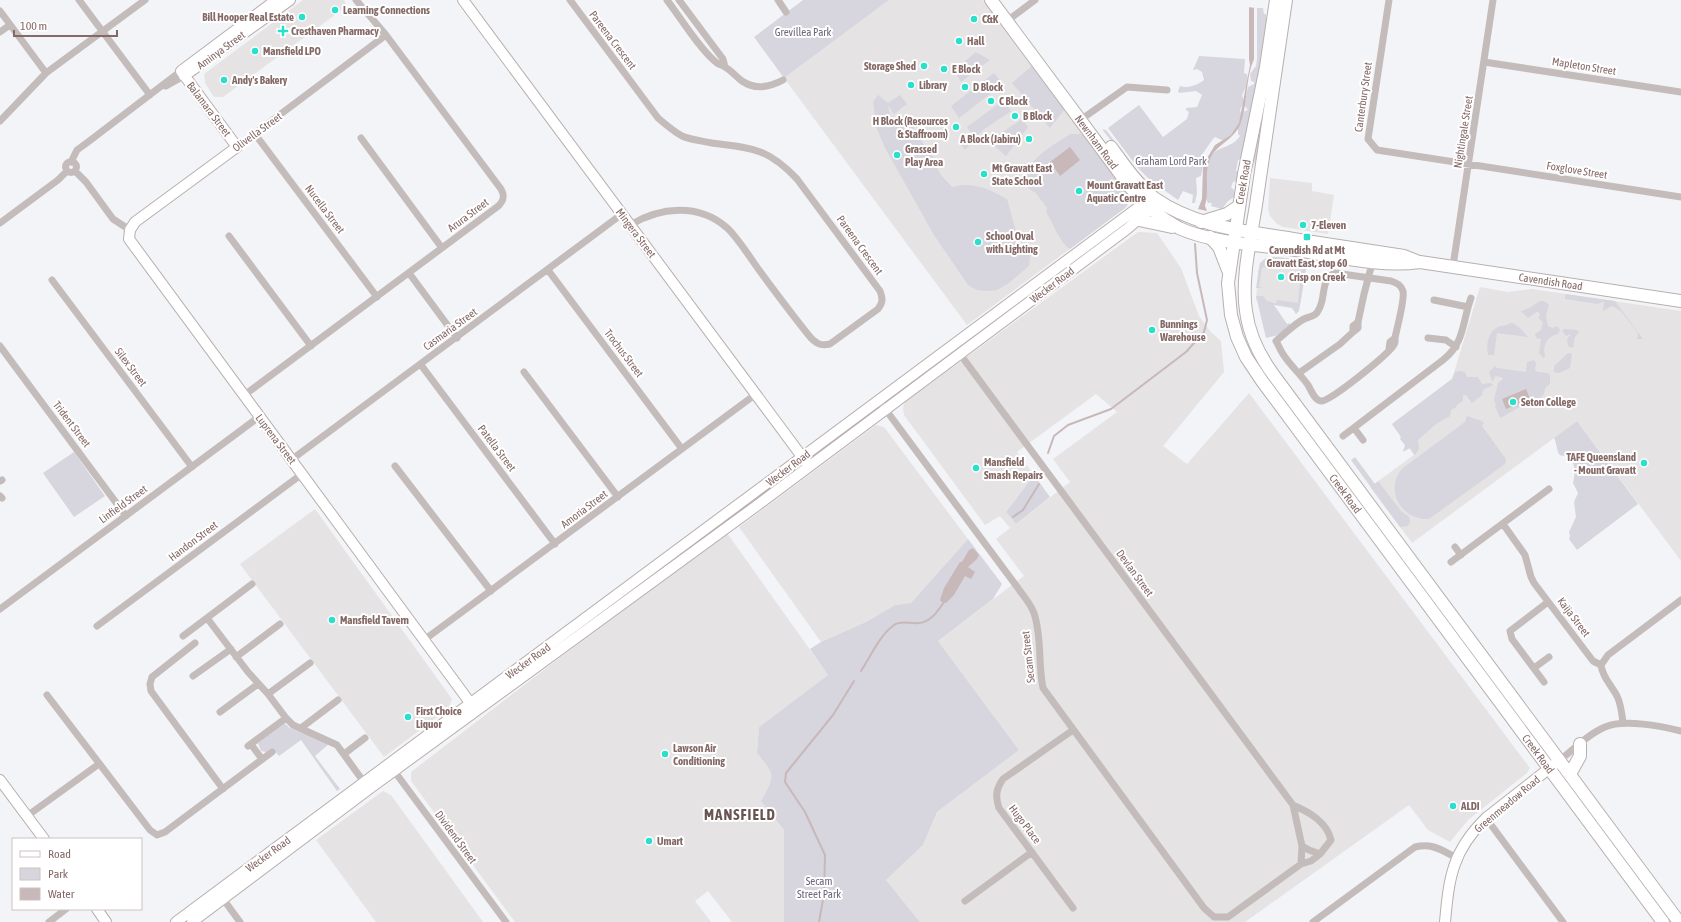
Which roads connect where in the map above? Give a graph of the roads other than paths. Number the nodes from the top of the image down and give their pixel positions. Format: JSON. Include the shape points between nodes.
{"nodes":[{"id":1,"x":79,"y":0,"type":"edge"},
{"id":2,"x":145,"y":0,"type":"edge"},
{"id":3,"x":276,"y":0,"type":"edge"},
{"id":4,"x":290,"y":0,"type":"edge"},
{"id":5,"x":356,"y":0,"type":"edge"},
{"id":6,"x":463,"y":0,"type":"edge"},
{"id":7,"x":570,"y":0,"type":"edge"},
{"id":8,"x":667,"y":0,"type":"edge"},
{"id":9,"x":679,"y":0,"type":"edge"},
{"id":10,"x":778,"y":0,"type":"edge"},
{"id":11,"x":991,"y":0,"type":"edge"},
{"id":12,"x":1000,"y":0,"type":"edge"},
{"id":13,"x":1035,"y":0,"type":"edge"},
{"id":14,"x":1276,"y":0,"type":"edge"},
{"id":15,"x":1286,"y":0,"type":"edge"},
{"id":16,"x":1389,"y":0,"type":"edge"},
{"id":17,"x":1493,"y":0,"type":"edge"},
{"id":18,"x":266,"y":7,"type":"edge"},
{"id":19,"x":0,"y":11,"type":"edge"},
{"id":20,"x":786,"y":12,"type":"dead end"},
{"id":21,"x":1010,"y":19,"type":"junction"},
{"id":22,"x":10,"y":25,"type":"junction"},
{"id":23,"x":103,"y":31,"type":"junction"},
{"id":24,"x":0,"y":32,"type":"edge"},
{"id":25,"x":386,"y":35,"type":"junction"},
{"id":26,"x":1484,"y":62,"type":"junction"},
{"id":27,"x":725,"y":67,"type":"junction"},
{"id":28,"x":46,"y":73,"type":"junction"},
{"id":29,"x":182,"y":74,"type":"junction"},
{"id":30,"x":783,"y":80,"type":"dead end"},
{"id":31,"x":1167,"y":90,"type":"dead end"},
{"id":32,"x":1681,"y":92,"type":"edge"},
{"id":33,"x":150,"y":95,"type":"junction"},
{"id":34,"x":1086,"y":116,"type":"junction"},
{"id":35,"x":0,"y":121,"type":"edge"},
{"id":36,"x":255,"y":134,"type":"junction"},
{"id":37,"x":361,"y":138,"type":"dead end"},
{"id":38,"x":237,"y":147,"type":"junction"},
{"id":39,"x":1469,"y":164,"type":"junction"},
{"id":40,"x":71,"y":171,"type":"junction"},
{"id":41,"x":1681,"y":197,"type":"edge"},
{"id":42,"x":1152,"y":202,"type":"junction"},
{"id":43,"x":1239,"y":206,"type":"junction"},
{"id":44,"x":1255,"y":211,"type":"junction"},
{"id":45,"x":622,"y":214,"type":"junction"},
{"id":46,"x":1138,"y":220,"type":"junction"},
{"id":47,"x":1201,"y":222,"type":"junction"},
{"id":48,"x":0,"y":223,"type":"edge"},
{"id":49,"x":630,"y":225,"type":"junction"},
{"id":50,"x":1179,"y":228,"type":"junction"},
{"id":51,"x":130,"y":230,"type":"junction"},
{"id":52,"x":1234,"y":235,"type":"junction"},
{"id":53,"x":229,"y":236,"type":"dead end"},
{"id":54,"x":1210,"y":237,"type":"junction"},
{"id":55,"x":1251,"y":238,"type":"junction"},
{"id":56,"x":1271,"y":241,"type":"junction"},
{"id":57,"x":442,"y":248,"type":"junction"},
{"id":58,"x":1374,"y":257,"type":"junction"},
{"id":59,"x":1248,"y":264,"type":"junction"},
{"id":60,"x":1453,"y":266,"type":"junction"},
{"id":61,"x":548,"y":270,"type":"junction"},
{"id":62,"x":409,"y":273,"type":"junction"},
{"id":63,"x":1229,"y":273,"type":"junction"},
{"id":64,"x":1368,"y":278,"type":"junction"},
{"id":65,"x":52,"y":280,"type":"dead end"},
{"id":66,"x":376,"y":297,"type":"junction"},
{"id":67,"x":1471,"y":298,"type":"dead end"},
{"id":68,"x":1434,"y":300,"type":"dead end"},
{"id":69,"x":1681,"y":301,"type":"edge"},
{"id":70,"x":1468,"y":308,"type":"junction"},
{"id":71,"x":457,"y":338,"type":"junction"},
{"id":72,"x":1428,"y":338,"type":"dead end"},
{"id":73,"x":0,"y":346,"type":"edge"},
{"id":74,"x":311,"y":346,"type":"junction"},
{"id":75,"x":1456,"y":347,"type":"junction"},
{"id":76,"x":960,"y":354,"type":"junction"},
{"id":77,"x":421,"y":364,"type":"junction"},
{"id":78,"x":524,"y":372,"type":"dead end"},
{"id":79,"x":1299,"y":373,"type":"junction"},
{"id":80,"x":756,"y":394,"type":"junction"},
{"id":81,"x":243,"y":396,"type":"junction"},
{"id":82,"x":880,"y":401,"type":"junction"},
{"id":83,"x":886,"y":409,"type":"junction"},
{"id":84,"x":259,"y":417,"type":"junction"},
{"id":85,"x":1354,"y":428,"type":"junction"},
{"id":86,"x":1343,"y":436,"type":"dead end"},
{"id":87,"x":1362,"y":440,"type":"dead end"},
{"id":88,"x":682,"y":449,"type":"junction"},
{"id":89,"x":803,"y":458,"type":"junction"},
{"id":90,"x":291,"y":460,"type":"junction"},
{"id":91,"x":395,"y":466,"type":"dead end"},
{"id":92,"x":809,"y":466,"type":"junction"},
{"id":93,"x":192,"y":468,"type":"junction"},
{"id":94,"x":302,"y":474,"type":"junction"},
{"id":95,"x":1550,"y":489,"type":"dead end"},
{"id":96,"x":618,"y":497,"type":"junction"},
{"id":97,"x":126,"y":516,"type":"junction"},
{"id":98,"x":1503,"y":524,"type":"junction"},
{"id":99,"x":555,"y":544,"type":"junction"},
{"id":100,"x":1455,"y":547,"type":"dead end"},
{"id":101,"x":1460,"y":555,"type":"junction"},
{"id":102,"x":1451,"y":562,"type":"dead end"},
{"id":103,"x":656,"y":567,"type":"junction"},
{"id":104,"x":662,"y":575,"type":"junction"},
{"id":105,"x":252,"y":584,"type":"dead end"},
{"id":106,"x":491,"y":591,"type":"junction"},
{"id":107,"x":1681,"y":600,"type":"edge"},
{"id":108,"x":1548,"y":602,"type":"junction"},
{"id":109,"x":0,"y":609,"type":"edge"},
{"id":110,"x":604,"y":612,"type":"junction"},
{"id":111,"x":207,"y":618,"type":"junction"},
{"id":112,"x":280,"y":624,"type":"dead end"},
{"id":113,"x":97,"y":626,"type":"dead end"},
{"id":114,"x":183,"y":636,"type":"dead end"},
{"id":115,"x":424,"y":640,"type":"junction"},
{"id":116,"x":196,"y":643,"type":"dead end"},
{"id":117,"x":231,"y":649,"type":"junction"},
{"id":118,"x":236,"y":657,"type":"junction"},
{"id":119,"x":1549,"y":657,"type":"dead end"},
{"id":120,"x":310,"y":663,"type":"dead end"},
{"id":121,"x":1601,"y":664,"type":"junction"},
{"id":122,"x":1534,"y":668,"type":"junction"},
{"id":123,"x":193,"y":676,"type":"dead end"},
{"id":124,"x":1544,"y":682,"type":"dead end"},
{"id":125,"x":258,"y":684,"type":"junction"},
{"id":126,"x":268,"y":694,"type":"junction"},
{"id":127,"x":47,"y":695,"type":"dead end"},
{"id":128,"x":338,"y":700,"type":"dead end"},
{"id":129,"x":471,"y":703,"type":"junction"},
{"id":130,"x":220,"y":712,"type":"dead end"},
{"id":131,"x":478,"y":712,"type":"junction"},
{"id":132,"x":286,"y":718,"type":"junction"},
{"id":133,"x":1623,"y":723,"type":"junction"},
{"id":134,"x":300,"y":728,"type":"junction"},
{"id":135,"x":1073,"y":730,"type":"junction"},
{"id":136,"x":1681,"y":731,"type":"edge"},
{"id":137,"x":365,"y":738,"type":"dead end"},
{"id":138,"x":1580,"y":744,"type":"junction"},
{"id":139,"x":272,"y":752,"type":"dead end"},
{"id":140,"x":344,"y":754,"type":"junction"},
{"id":141,"x":262,"y":759,"type":"junction"},
{"id":142,"x":1560,"y":760,"type":"junction"},
{"id":143,"x":99,"y":764,"type":"junction"},
{"id":144,"x":392,"y":768,"type":"junction"},
{"id":145,"x":1549,"y":768,"type":"junction"},
{"id":146,"x":1570,"y":774,"type":"junction"},
{"id":147,"x":0,"y":780,"type":"edge"},
{"id":148,"x":367,"y":786,"type":"junction"},
{"id":149,"x":223,"y":789,"type":"junction"},
{"id":150,"x":1293,"y":805,"type":"junction"},
{"id":151,"x":27,"y":816,"type":"junction"},
{"id":152,"x":1486,"y":818,"type":"junction"},
{"id":153,"x":43,"y":838,"type":"edge"},
{"id":154,"x":1302,"y":846,"type":"junction"},
{"id":155,"x":1032,"y":852,"type":"junction"},
{"id":156,"x":1320,"y":854,"type":"junction"},
{"id":157,"x":1457,"y":858,"type":"junction"},
{"id":158,"x":1301,"y":864,"type":"junction"},
{"id":159,"x":220,"y":895,"type":"junction"},
{"id":160,"x":965,"y":901,"type":"dead end"},
{"id":161,"x":1073,"y":908,"type":"dead end"},
{"id":162,"x":65,"y":910,"type":"edge"},
{"id":163,"x":98,"y":910,"type":"edge"},
{"id":164,"x":1214,"y":917,"type":"joint"},
{"id":165,"x":49,"y":922,"type":"edge"},
{"id":166,"x":106,"y":922,"type":"edge"},
{"id":167,"x":176,"y":922,"type":"edge"},
{"id":168,"x":192,"y":922,"type":"edge"},
{"id":169,"x":240,"y":922,"type":"edge"},
{"id":170,"x":506,"y":922,"type":"edge"},
{"id":171,"x":1313,"y":922,"type":"edge"},
{"id":172,"x":1445,"y":922,"type":"edge"},
{"id":173,"x":1563,"y":922,"type":"edge"},
{"id":174,"x":1663,"y":922,"type":"edge"},
{"id":175,"x":1679,"y":922,"type":"edge"}],
"edges":[{"from":1,"to":23,"type":"street"},
{"from":2,"to":23,"type":"street"},
{"from":3,"to":18,"type":"street","name":"Aminya Street"},
{"from":4,"to":18,"type":"street","name":"Aminya Street"},
{"from":5,"to":25,"type":"street","name":"Arura Street"},
{"from":6,"to":45,"type":"street","name":"Mingera Street"},
{"from":7,"to":49,"type":"street","name":"Pareena Crescent","via":[[658,118],[669,128],[683,136],[701,141],[750,148],[768,154],[784,165],[880,291],[882,303],[878,309],[830,344],[822,346],[810,338],[727,227],[705,214],[684,210],[653,213]]},
{"from":8,"to":27,"type":"street","via":[[708,54]]},
{"from":9,"to":27,"type":"street","via":[[723,59]]},
{"from":10,"to":20,"type":"street"},
{"from":11,"to":21,"type":"main road","name":"Newnham Road"},
{"from":12,"to":21,"type":"main road","name":"Newnham Road"},
{"from":13,"to":21,"type":"street"},
{"from":14,"to":43,"type":"main road","name":"Creek Road","via":[[1266,67]]},
{"from":15,"to":44,"type":"main road","name":"Creek Road"},
{"from":16,"to":39,"type":"street","name":"Canterbury Street","via":[[1368,139],[1377,150],[1385,152]]},
{"from":17,"to":26,"type":"street","name":"Nightingale Street"},
{"from":18,"to":29,"type":"street","name":"Aminya Street"},
{"from":19,"to":22,"type":"street"},
{"from":21,"to":34,"type":"main road","name":"Newnham Road"},
{"from":21,"to":42,"type":"main road","name":"Newnham Road","via":[[1126,181]]},
{"from":22,"to":24,"type":"street"},
{"from":22,"to":28,"type":"street"},
{"from":23,"to":28,"type":"street"},
{"from":23,"to":33,"type":"street"},
{"from":25,"to":36,"type":"street","name":"Olivella Street"},
{"from":25,"to":57,"type":"street","name":"Arura Street","via":[[504,194],[500,204]]},
{"from":26,"to":32,"type":"street","name":"Mapleton Street"},
{"from":26,"to":39,"type":"street","name":"Nightingale Street"},
{"from":27,"to":30,"type":"street","via":[[751,86],[769,86]]},
{"from":28,"to":35,"type":"street"},
{"from":29,"to":33,"type":"street","name":"Aminya Street"},
{"from":29,"to":38,"type":"street","name":"Balamara Street"},
{"from":31,"to":34,"type":"street","via":[[1127,87]]},
{"from":33,"to":40,"type":"street","name":"Aminya Street","via":[[77,150],[71,162],[67,164]]},
{"from":34,"to":42,"type":"main road","name":"Newnham Road"},
{"from":36,"to":38,"type":"street","name":"Olivella Street"},
{"from":36,"to":66,"type":"street","name":"Nucella Street"},
{"from":37,"to":57,"type":"street"},
{"from":38,"to":51,"type":"street","name":"Olivella Street","via":[[136,222]]},
{"from":39,"to":41,"type":"street","name":"Foxglove Street"},
{"from":39,"to":60,"type":"street","name":"Nightingale Street"},
{"from":40,"to":48,"type":"street"},
{"from":40,"to":51,"type":"street","via":[[86,182],[113,219]]},
{"from":42,"to":46,"type":"street","name":"Wecker Road"},
{"from":42,"to":47,"type":"main road","name":"Newnham Road"},
{"from":42,"to":50,"type":"main road","name":"Newnham Road"},
{"from":42,"to":82,"type":"street","name":"Wecker Road"},
{"from":43,"to":47,"type":"main road","via":[[1227,214]]},
{"from":43,"to":52,"type":"main road","name":"Creek Road"},
{"from":44,"to":55,"type":"main road","name":"Creek Road"},
{"from":44,"to":56,"type":"main road"},
{"from":45,"to":49,"type":"street","name":"Mingera Street"},
{"from":45,"to":61,"type":"street","name":"Casmaria Street"},
{"from":46,"to":50,"type":"main road"},
{"from":46,"to":76,"type":"street","name":"Wecker Road"},
{"from":47,"to":52,"type":"main road","name":"Newnham Road"},
{"from":49,"to":80,"type":"street","name":"Mingera Street"},
{"from":50,"to":54,"type":"main road","name":"Newnham Road"},
{"from":51,"to":81,"type":"street","name":"Luprena Street","via":[[128,239],[131,244]]},
{"from":52,"to":54,"type":"main road","name":"Newnham Road"},
{"from":52,"to":55,"type":"main road","name":"Cavendish Road"},
{"from":52,"to":63,"type":"main road","name":"Creek Road"},
{"from":53,"to":74,"type":"street"},
{"from":54,"to":63,"type":"main road","via":[[1219,247]]},
{"from":55,"to":56,"type":"main road","name":"Cavendish Road"},
{"from":55,"to":59,"type":"main road","name":"Creek Road"},
{"from":56,"to":58,"type":"main road","name":"Cavendish Road"},
{"from":56,"to":59,"type":"main road"},
{"from":57,"to":62,"type":"street","name":"Arura Street"},
{"from":58,"to":60,"type":"main road","name":"Cavendish Road","via":[[1402,265],[1420,262]]},
{"from":58,"to":64,"type":"street"},
{"from":59,"to":142,"type":"main road","name":"Creek Road","via":[[1246,315],[1255,344],[1268,367]]},
{"from":60,"to":69,"type":"main road","name":"Cavendish Road"},
{"from":61,"to":71,"type":"street","name":"Casmaria Street"},
{"from":61,"to":88,"type":"street","name":"Trochus Street"},
{"from":62,"to":66,"type":"street","name":"Arura Street"},
{"from":62,"to":71,"type":"street"},
{"from":63,"to":145,"type":"main road","name":"Creek Road","via":[[1228,294],[1233,326],[1252,366]]},
{"from":64,"to":79,"type":"street","via":[[1358,328]]},
{"from":64,"to":79,"type":"street","via":[[1338,273],[1330,275],[1317,313],[1304,319],[1276,341],[1285,358]]},
{"from":64,"to":79,"type":"street","via":[[1397,283],[1402,288],[1403,296],[1395,338],[1390,342],[1389,349],[1376,363],[1324,401],[1317,399]]},
{"from":65,"to":93,"type":"street","name":"Silex Street"},
{"from":66,"to":74,"type":"street","name":"Arura Street"},
{"from":67,"to":70,"type":"street"},
{"from":68,"to":70,"type":"street"},
{"from":70,"to":75,"type":"street","via":[[1461,338]]},
{"from":71,"to":77,"type":"street","name":"Casmaria Street"},
{"from":72,"to":75,"type":"street","via":[[1446,340]]},
{"from":73,"to":97,"type":"street","name":"Trident Street"},
{"from":74,"to":81,"type":"street","name":"Arura Street"},
{"from":75,"to":85,"type":"street","via":[[1443,360]]},
{"from":76,"to":83,"type":"street","name":"Wecker Road"},
{"from":76,"to":150,"type":"street","name":"Devlan Street"},
{"from":77,"to":90,"type":"street","name":"Casmaria Street"},
{"from":77,"to":99,"type":"street","name":"Patella Street"},
{"from":78,"to":96,"type":"street"},
{"from":80,"to":88,"type":"street","name":"Amoria Street"},
{"from":80,"to":89,"type":"street","name":"Mingera Street"},
{"from":81,"to":84,"type":"street","name":"Luprena Street"},
{"from":82,"to":83,"type":"street"},
{"from":82,"to":89,"type":"street","name":"Wecker Road"},
{"from":83,"to":92,"type":"street","name":"Wecker Road"},
{"from":83,"to":135,"type":"street","name":"Secam Street","via":[[1034,612],[1043,688]]},
{"from":84,"to":90,"type":"street","name":"Luprena Street"},
{"from":84,"to":93,"type":"street","name":"Linfield Street"},
{"from":85,"to":86,"type":"street"},
{"from":85,"to":87,"type":"street"},
{"from":88,"to":96,"type":"street","name":"Amoria Street"},
{"from":89,"to":92,"type":"street","name":"Mingera Street"},
{"from":89,"to":103,"type":"street","name":"Wecker Road"},
{"from":90,"to":94,"type":"street","name":"Luprena Street"},
{"from":91,"to":106,"type":"street"},
{"from":92,"to":104,"type":"street","name":"Wecker Road"},
{"from":93,"to":97,"type":"street","name":"Linfield Street"},
{"from":94,"to":113,"type":"street","name":"Handon Street"},
{"from":94,"to":115,"type":"street","name":"Luprena Street"},
{"from":95,"to":98,"type":"street"},
{"from":96,"to":99,"type":"street","name":"Amoria Street"},
{"from":97,"to":109,"type":"street","name":"Linfield Street"},
{"from":98,"to":101,"type":"street"},
{"from":98,"to":108,"type":"street","name":"Kaija Street","via":[[1525,555],[1531,577]]},
{"from":99,"to":106,"type":"street","name":"Amoria Street"},
{"from":100,"to":101,"type":"street"},
{"from":101,"to":102,"type":"street"},
{"from":103,"to":104,"type":"street"},
{"from":103,"to":110,"type":"street","name":"Wecker Road"},
{"from":104,"to":110,"type":"street","name":"Wecker Road"},
{"from":105,"to":111,"type":"street"},
{"from":106,"to":115,"type":"street","name":"Amoria Street"},
{"from":107,"to":121,"type":"street","via":[[1608,655]]},
{"from":108,"to":121,"type":"street","name":"Kaija Street","via":[[1593,661]]},
{"from":108,"to":122,"type":"street","via":[[1510,631],[1512,638]]},
{"from":110,"to":129,"type":"street","name":"Wecker Road"},
{"from":110,"to":131,"type":"street","name":"Wecker Road"},
{"from":111,"to":114,"type":"street"},
{"from":111,"to":117,"type":"street"},
{"from":112,"to":118,"type":"street"},
{"from":115,"to":129,"type":"street","name":"Luprena Street"},
{"from":116,"to":149,"type":"street","via":[[184,647],[152,677],[151,691]]},
{"from":117,"to":118,"type":"street"},
{"from":117,"to":123,"type":"street"},
{"from":118,"to":125,"type":"street"},
{"from":119,"to":122,"type":"street"},
{"from":120,"to":126,"type":"street"},
{"from":121,"to":133,"type":"street","name":"Kaija Street","via":[[1601,670],[1617,696]]},
{"from":122,"to":124,"type":"street"},
{"from":125,"to":126,"type":"street"},
{"from":125,"to":130,"type":"street"},
{"from":126,"to":132,"type":"street"},
{"from":127,"to":143,"type":"street"},
{"from":128,"to":134,"type":"street"},
{"from":129,"to":131,"type":"street","name":"Luprena Street"},
{"from":129,"to":144,"type":"street","name":"Wecker Road"},
{"from":131,"to":144,"type":"street","name":"Wecker Road"},
{"from":132,"to":134,"type":"street"},
{"from":132,"to":141,"type":"street","via":[[251,746]]},
{"from":133,"to":136,"type":"street"},
{"from":133,"to":138,"type":"street","via":[[1600,729]]},
{"from":134,"to":140,"type":"street","via":[[331,741]]},
{"from":135,"to":155,"type":"street","name":"Hugo Place","via":[[1003,779],[996,791],[999,808]]},
{"from":135,"to":164,"type":"street","name":"Secam Street","via":[[1204,908]]},
{"from":137,"to":140,"type":"street"},
{"from":138,"to":142,"type":"street"},
{"from":138,"to":146,"type":"main road","via":[[1580,756]]},
{"from":139,"to":141,"type":"street"},
{"from":140,"to":148,"type":"street"},
{"from":141,"to":149,"type":"street"},
{"from":142,"to":145,"type":"street","name":"Greenmeadow Road"},
{"from":142,"to":146,"type":"main road","name":"Creek Road"},
{"from":143,"to":149,"type":"street","via":[[156,835],[165,832]]},
{"from":143,"to":151,"type":"street"},
{"from":144,"to":148,"type":"street","name":"Wecker Road"},
{"from":144,"to":170,"type":"street","name":"Dividend Street"},
{"from":145,"to":152,"type":"street","name":"Greenmeadow Road"},
{"from":145,"to":174,"type":"main road","name":"Creek Road"},
{"from":146,"to":175,"type":"main road","name":"Creek Road"},
{"from":147,"to":151,"type":"street"},
{"from":148,"to":159,"type":"street","name":"Wecker Road"},
{"from":150,"to":154,"type":"street","name":"Devlan Street"},
{"from":150,"to":156,"type":"street","name":"Devlan Street","via":[[1322,823],[1329,832],[1331,840]]},
{"from":151,"to":153,"type":"street"},
{"from":152,"to":157,"type":"street","name":"Greenmeadow Road","via":[[1465,842]]},
{"from":152,"to":173,"type":"street"},
{"from":154,"to":156,"type":"street"},
{"from":154,"to":158,"type":"street","name":"Devlan Street"},
{"from":155,"to":160,"type":"street"},
{"from":155,"to":161,"type":"street","name":"Hugo Place"},
{"from":156,"to":158,"type":"street","name":"Devlan Street"},
{"from":157,"to":171,"type":"street","via":[[1433,846],[1415,847]]},
{"from":157,"to":172,"type":"street","name":"Greenmeadow Road","via":[[1450,879]]},
{"from":158,"to":164,"type":"street","name":"Devlan Street","via":[[1228,916]]},
{"from":159,"to":167,"type":"street","name":"Wecker Road"},
{"from":159,"to":168,"type":"street","name":"Wecker Road"},
{"from":159,"to":169,"type":"street"},
{"from":162,"to":165,"type":"street"},
{"from":163,"to":166,"type":"street"}]}
